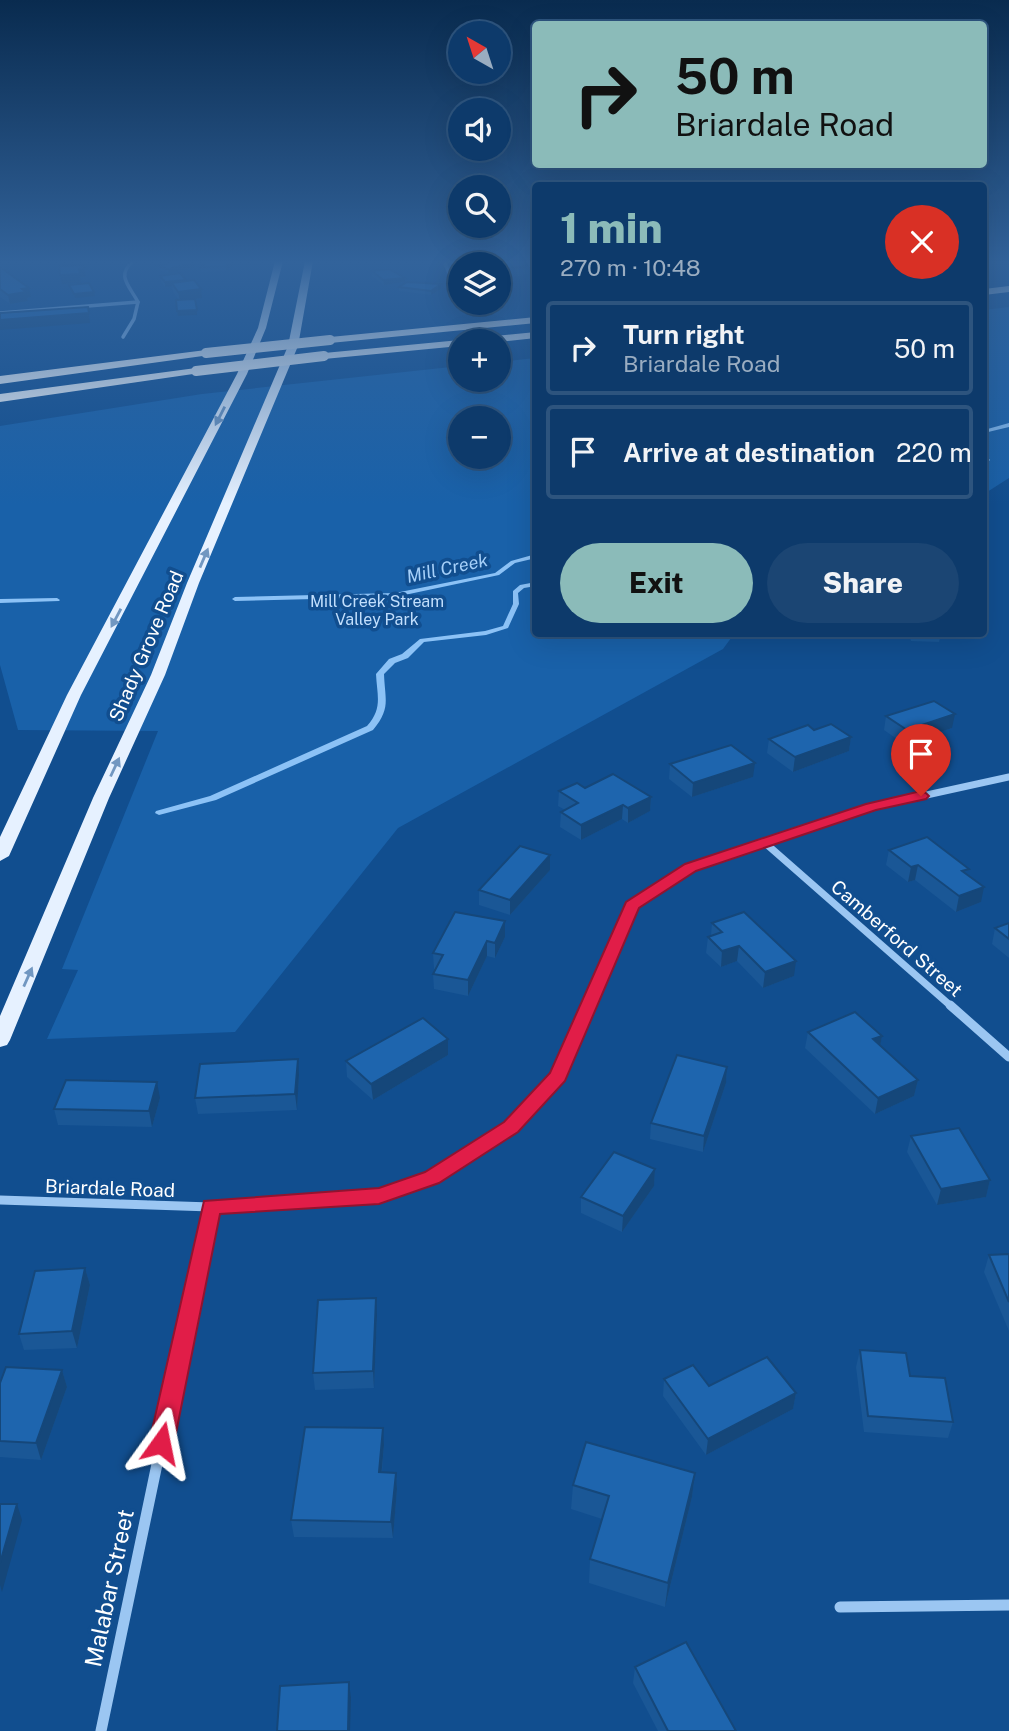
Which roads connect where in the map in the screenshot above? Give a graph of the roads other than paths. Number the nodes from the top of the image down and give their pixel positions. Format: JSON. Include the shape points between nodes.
{"nodes":[{"id":1,"x":256,"y":342,"type":"edge"},
{"id":2,"x":294,"y":342,"type":"edge"},
{"id":3,"x":313,"y":342,"type":"edge"},
{"id":4,"x":448,"y":344,"type":"edge"},
{"id":5,"x":0,"y":380,"type":"edge"},
{"id":6,"x":0,"y":398,"type":"edge"},
{"id":7,"x":1009,"y":777,"type":"edge"},
{"id":8,"x":764,"y":842,"type":"junction"},
{"id":9,"x":0,"y":856,"type":"edge"},
{"id":10,"x":0,"y":1040,"type":"edge"},
{"id":11,"x":1009,"y":1057,"type":"edge"},
{"id":12,"x":0,"y":1200,"type":"edge"},
{"id":13,"x":211,"y":1207,"type":"junction"},
{"id":14,"x":1009,"y":1605,"type":"edge"},
{"id":15,"x":840,"y":1607,"type":"dead end"},
{"id":16,"x":101,"y":1731,"type":"edge"}],
"edges":[{"from":1,"to":9,"type":"main road","name":"Shady Grove Road","one_way":true,"via":[[74,695]]},
{"from":10,"to":2,"type":"main road","name":"Shady Grove Road","one_way":true,"via":[[158,675]]},
{"from":3,"to":5,"type":"highway","bridge":true},
{"from":4,"to":6,"type":"highway","bridge":true},
{"from":7,"to":8,"type":"street","name":"Briardale Road","via":[[872,807]]},
{"from":8,"to":11,"type":"street","name":"Camberford Street"},
{"from":8,"to":13,"type":"street","name":"Briardale Road","via":[[690,867],[632,905],[558,1076],[511,1127],[432,1178],[379,1196]]},
{"from":12,"to":13,"type":"street","name":"Briardale Road"},
{"from":13,"to":16,"type":"street","name":"Malabar Street"},
{"from":14,"to":15,"type":"street"}]}
